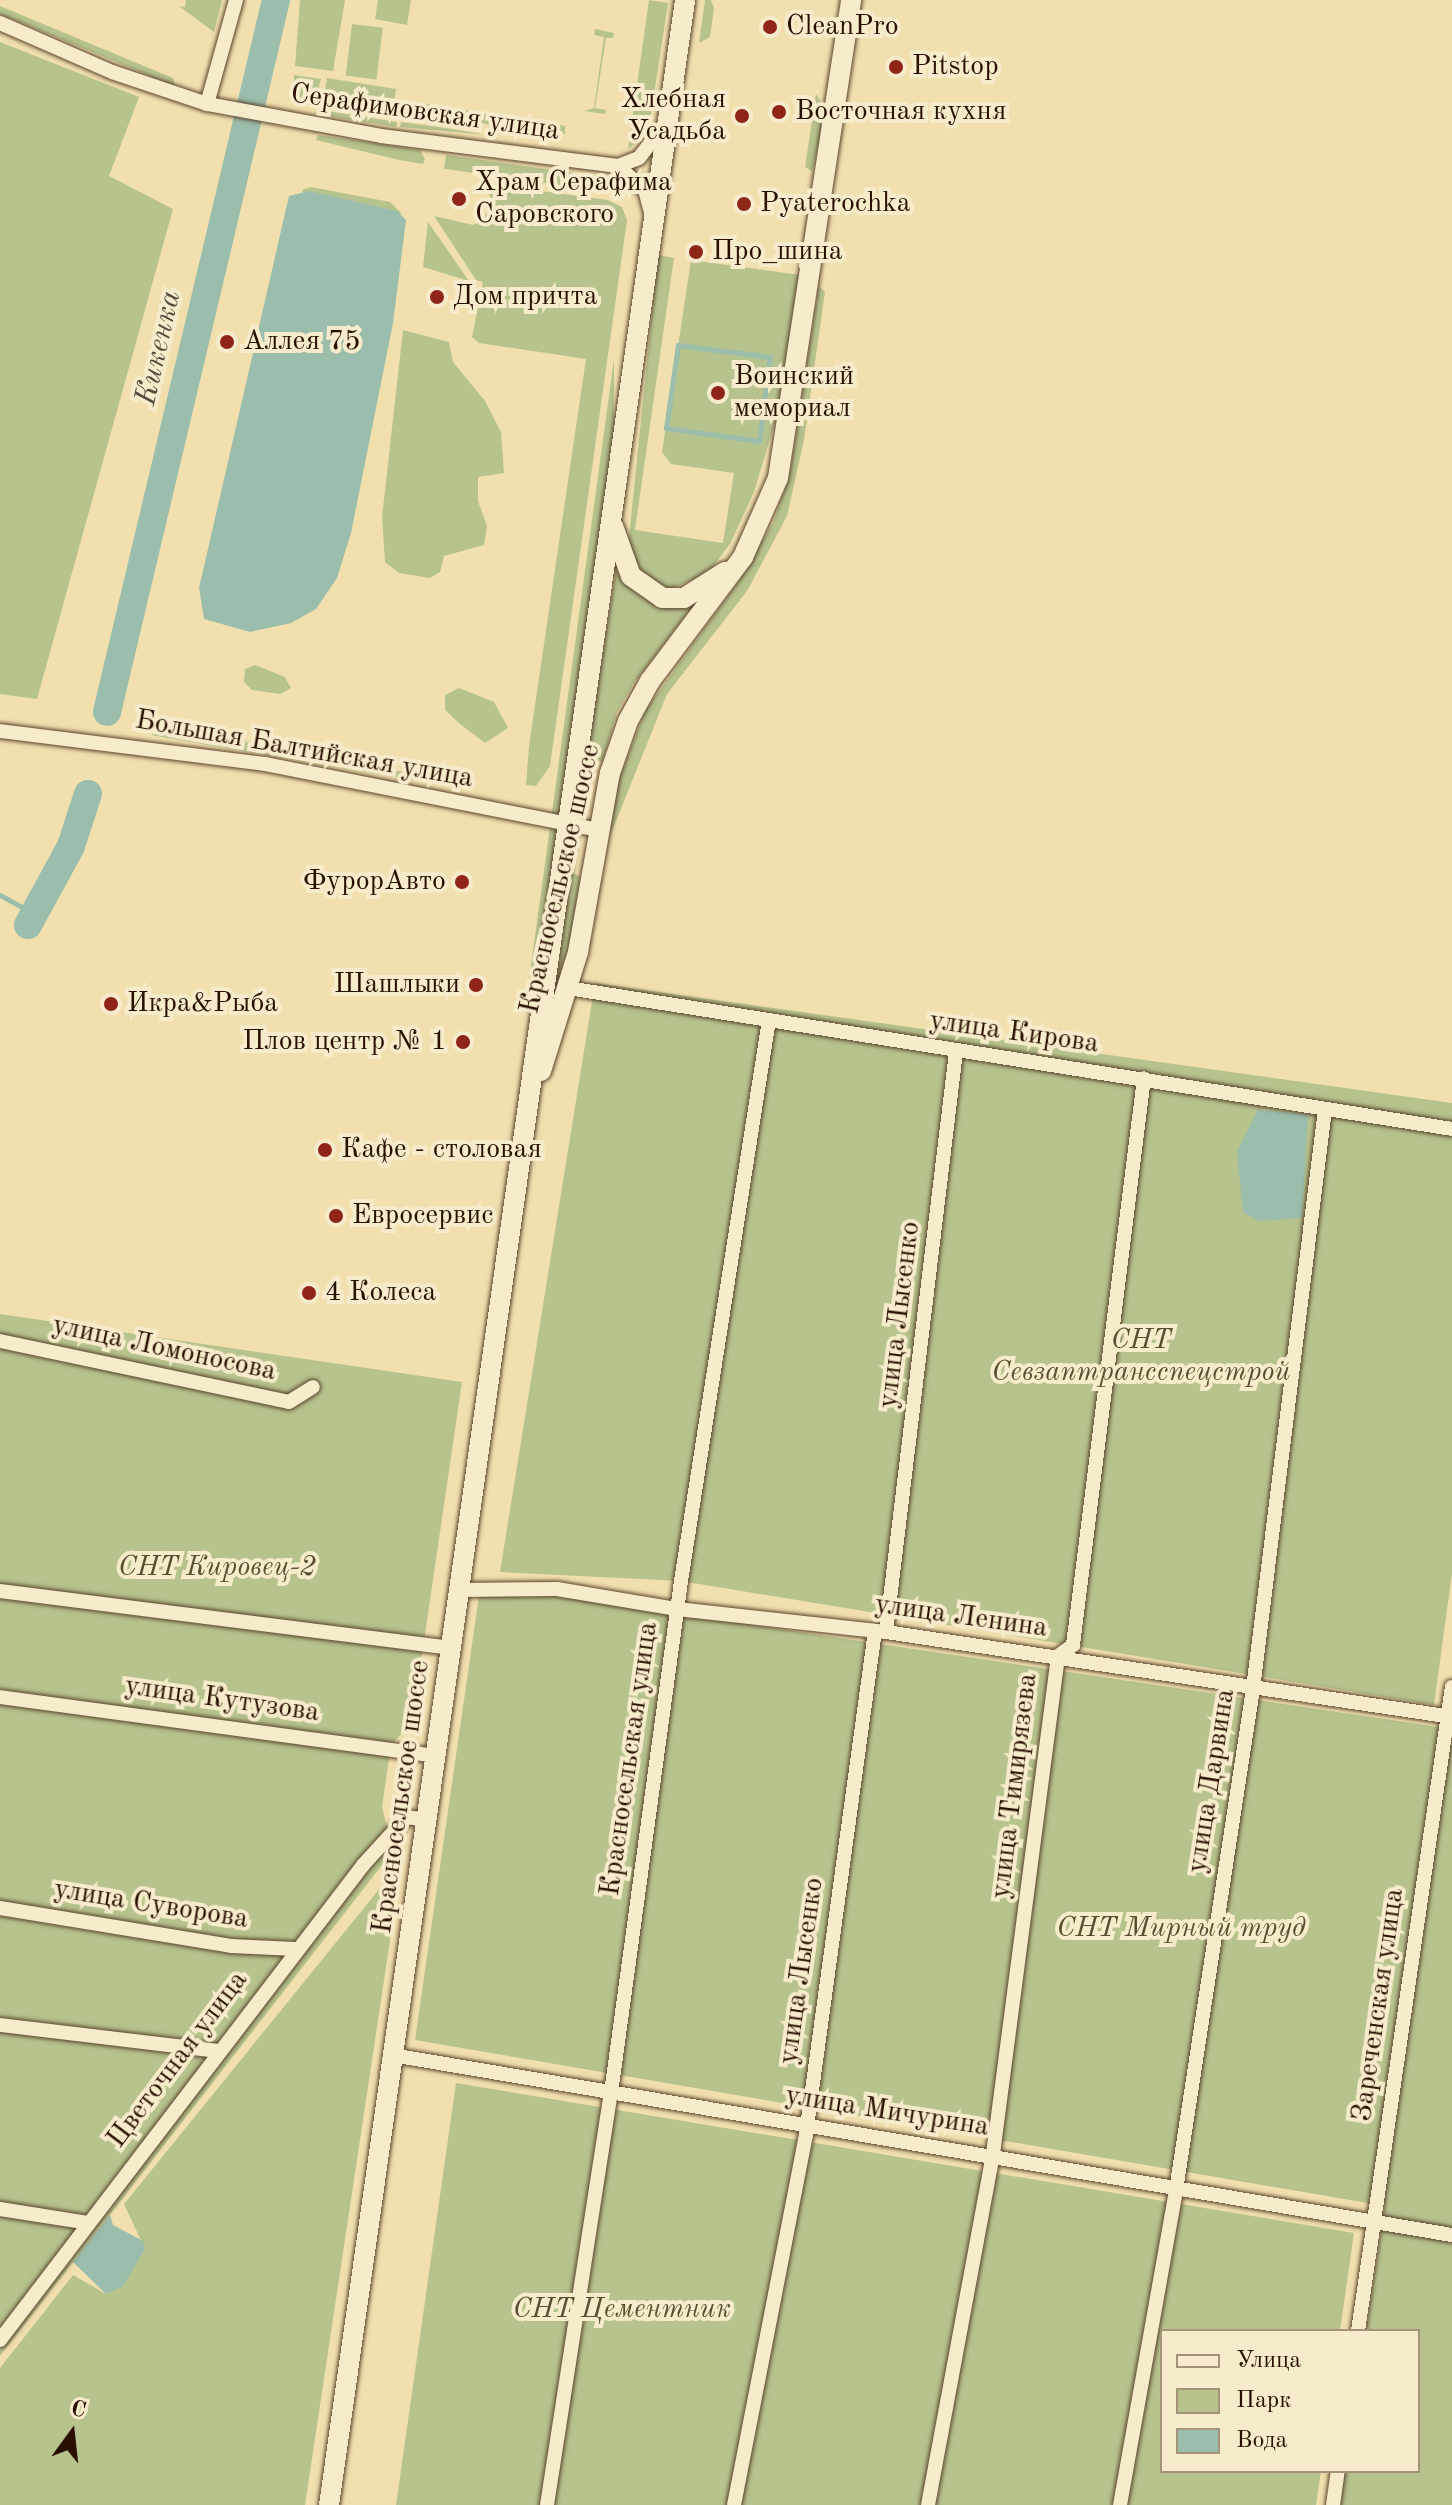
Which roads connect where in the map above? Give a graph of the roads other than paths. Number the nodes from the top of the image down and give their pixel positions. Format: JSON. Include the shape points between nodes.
{"nodes":[{"id":1,"x":236,"y":0,"type":"edge"},
{"id":2,"x":685,"y":0,"type":"edge"},
{"id":3,"x":851,"y":0,"type":"edge"},
{"id":4,"x":0,"y":23,"type":"edge"},
{"id":5,"x":207,"y":104,"type":"junction"},
{"id":6,"x":666,"y":121,"type":"junction"},
{"id":7,"x":618,"y":166,"type":"junction"},
{"id":8,"x":652,"y":218,"type":"junction"},
{"id":9,"x":610,"y":514,"type":"junction"},
{"id":10,"x":743,"y":557,"type":"junction"},
{"id":11,"x":0,"y":731,"type":"edge"},
{"id":12,"x":566,"y":824,"type":"junction"},
{"id":13,"x":598,"y":830,"type":"junction"},
{"id":14,"x":568,"y":988,"type":"junction"},
{"id":15,"x":769,"y":1020,"type":"junction"},
{"id":16,"x":956,"y":1052,"type":"junction"},
{"id":17,"x":1144,"y":1078,"type":"junction"},
{"id":18,"x":532,"y":1097,"type":"junction"},
{"id":19,"x":1325,"y":1109,"type":"junction"},
{"id":20,"x":1452,"y":1129,"type":"edge"},
{"id":21,"x":0,"y":1341,"type":"edge"},
{"id":22,"x":313,"y":1387,"type":"dead end"},
{"id":23,"x":461,"y":1590,"type":"junction"},
{"id":24,"x":0,"y":1591,"type":"edge"},
{"id":25,"x":677,"y":1609,"type":"junction"},
{"id":26,"x":880,"y":1631,"type":"junction"},
{"id":27,"x":453,"y":1648,"type":"junction"},
{"id":28,"x":1058,"y":1656,"type":"junction"},
{"id":29,"x":1452,"y":1687,"type":"edge"},
{"id":30,"x":1253,"y":1689,"type":"junction"},
{"id":31,"x":0,"y":1697,"type":"edge"},
{"id":32,"x":1450,"y":1717,"type":"edge"},
{"id":33,"x":436,"y":1756,"type":"junction"},
{"id":34,"x":417,"y":1818,"type":"junction"},
{"id":35,"x":0,"y":1908,"type":"edge"},
{"id":36,"x":295,"y":1949,"type":"junction"},
{"id":37,"x":0,"y":2025,"type":"edge"},
{"id":38,"x":217,"y":2051,"type":"junction"},
{"id":39,"x":392,"y":2055,"type":"junction"},
{"id":40,"x":611,"y":2093,"type":"junction"},
{"id":41,"x":807,"y":2126,"type":"junction"},
{"id":42,"x":993,"y":2154,"type":"junction"},
{"id":43,"x":1176,"y":2190,"type":"junction"},
{"id":44,"x":0,"y":2209,"type":"edge"},
{"id":45,"x":1374,"y":2222,"type":"junction"},
{"id":46,"x":88,"y":2223,"type":"junction"},
{"id":47,"x":1452,"y":2235,"type":"edge"},
{"id":48,"x":1358,"y":2329,"type":"edge"},
{"id":49,"x":0,"y":2340,"type":"edge"},
{"id":50,"x":1338,"y":2473,"type":"edge"},
{"id":51,"x":329,"y":2505,"type":"edge"},
{"id":52,"x":547,"y":2505,"type":"edge"},
{"id":53,"x":734,"y":2505,"type":"edge"},
{"id":54,"x":928,"y":2505,"type":"edge"},
{"id":55,"x":1120,"y":2505,"type":"edge"},
{"id":56,"x":1333,"y":2505,"type":"edge"}],
"edges":[{"from":1,"to":5,"type":"street"},
{"from":2,"to":6,"type":"main road","name":"Красносельское шоссе"},
{"from":3,"to":10,"type":"main road","name":"Красносельское шоссе","via":[[784,457],[772,498]]},
{"from":4,"to":5,"type":"street","via":[[126,77]]},
{"from":5,"to":7,"type":"street","name":"Серафимовская улица"},
{"from":6,"to":7,"type":"street","via":[[639,158]]},
{"from":6,"to":8,"type":"main road","name":"Красносельское шоссе"},
{"from":7,"to":8,"type":"street","via":[[645,190]]},
{"from":8,"to":9,"type":"main road","name":"Красносельское шоссе"},
{"from":9,"to":10,"type":"main road","via":[[631,576],[662,598],[684,598],[702,590]]},
{"from":9,"to":12,"type":"main road","name":"Красносельское шоссе"},
{"from":10,"to":13,"type":"main road","name":"Красносельское шоссе","via":[[638,701],[614,760]]},
{"from":11,"to":12,"type":"street","name":"Большая Балтийская улица","via":[[265,764]]},
{"from":12,"to":13,"type":"street","name":"Большая Балтийская улица"},
{"from":12,"to":18,"type":"main road","name":"Красносельское шоссе"},
{"from":13,"to":14,"type":"main road","name":"Красносельское шоссе"},
{"from":14,"to":15,"type":"street","name":"улица Кирова"},
{"from":14,"to":18,"type":"main road","name":"Красносельское шоссе"},
{"from":15,"to":16,"type":"street","name":"улица Кирова"},
{"from":15,"to":25,"type":"street","name":"Красносельская улица"},
{"from":16,"to":17,"type":"street","name":"улица Кирова"},
{"from":16,"to":26,"type":"street","name":"улица Лысенко"},
{"from":17,"to":19,"type":"street","name":"улица Кирова"},
{"from":17,"to":28,"type":"street","name":"улица Тимирязева","via":[[1073,1645]]},
{"from":18,"to":23,"type":"main road","name":"Красносельское шоссе"},
{"from":19,"to":20,"type":"street","name":"улица Кирова"},
{"from":19,"to":30,"type":"street","name":"улица Дарвина"},
{"from":21,"to":22,"type":"street","name":"улица Ломоносова","via":[[289,1402]]},
{"from":23,"to":25,"type":"street","name":"улица Ленина","via":[[557,1589]]},
{"from":23,"to":27,"type":"main road","name":"Красносельское шоссе"},
{"from":24,"to":27,"type":"street"},
{"from":25,"to":26,"type":"street","name":"улица Ленина"},
{"from":25,"to":40,"type":"street","name":"Красносельская улица"},
{"from":26,"to":28,"type":"street","name":"улица Ленина"},
{"from":26,"to":41,"type":"street","name":"улица Лысенко"},
{"from":27,"to":33,"type":"main road","name":"Красносельское шоссе"},
{"from":28,"to":30,"type":"street","name":"улица Ленина"},
{"from":28,"to":42,"type":"street","name":"улица Тимирязева"},
{"from":29,"to":32,"type":"street","name":"Зареченская улица"},
{"from":30,"to":32,"type":"street","name":"улица Ленина"},
{"from":30,"to":43,"type":"street","name":"улица Дарвина"},
{"from":31,"to":33,"type":"street","name":"улица Кутузова"},
{"from":32,"to":45,"type":"street","name":"Зареченская улица"},
{"from":33,"to":34,"type":"main road","name":"Красносельское шоссе"},
{"from":34,"to":36,"type":"street","name":"Цветочная улица"},
{"from":34,"to":39,"type":"main road","name":"Красносельское шоссе"},
{"from":35,"to":36,"type":"street","name":"улица Суворова","via":[[231,1946]]},
{"from":36,"to":38,"type":"street","name":"Цветочная улица"},
{"from":37,"to":38,"type":"street"},
{"from":38,"to":46,"type":"street","name":"Цветочная улица"},
{"from":39,"to":40,"type":"street","name":"улица Мичурина"},
{"from":39,"to":51,"type":"main road","name":"Красносельское шоссе"},
{"from":40,"to":41,"type":"street","name":"улица Мичурина"},
{"from":40,"to":52,"type":"street","name":"Красносельская улица"},
{"from":41,"to":42,"type":"street","name":"улица Мичурина"},
{"from":41,"to":53,"type":"street","name":"улица Лысенко"},
{"from":42,"to":43,"type":"street","name":"улица Мичурина"},
{"from":42,"to":54,"type":"street","name":"улица Тимирязева"},
{"from":43,"to":45,"type":"street","name":"улица Мичурина"},
{"from":43,"to":55,"type":"street","name":"улица Дарвина"},
{"from":44,"to":46,"type":"street"},
{"from":45,"to":47,"type":"street","name":"улица Мичурина"},
{"from":45,"to":48,"type":"street","name":"Зареченская улица"},
{"from":46,"to":49,"type":"street","name":"Цветочная улица"},
{"from":50,"to":56,"type":"street"}]}
